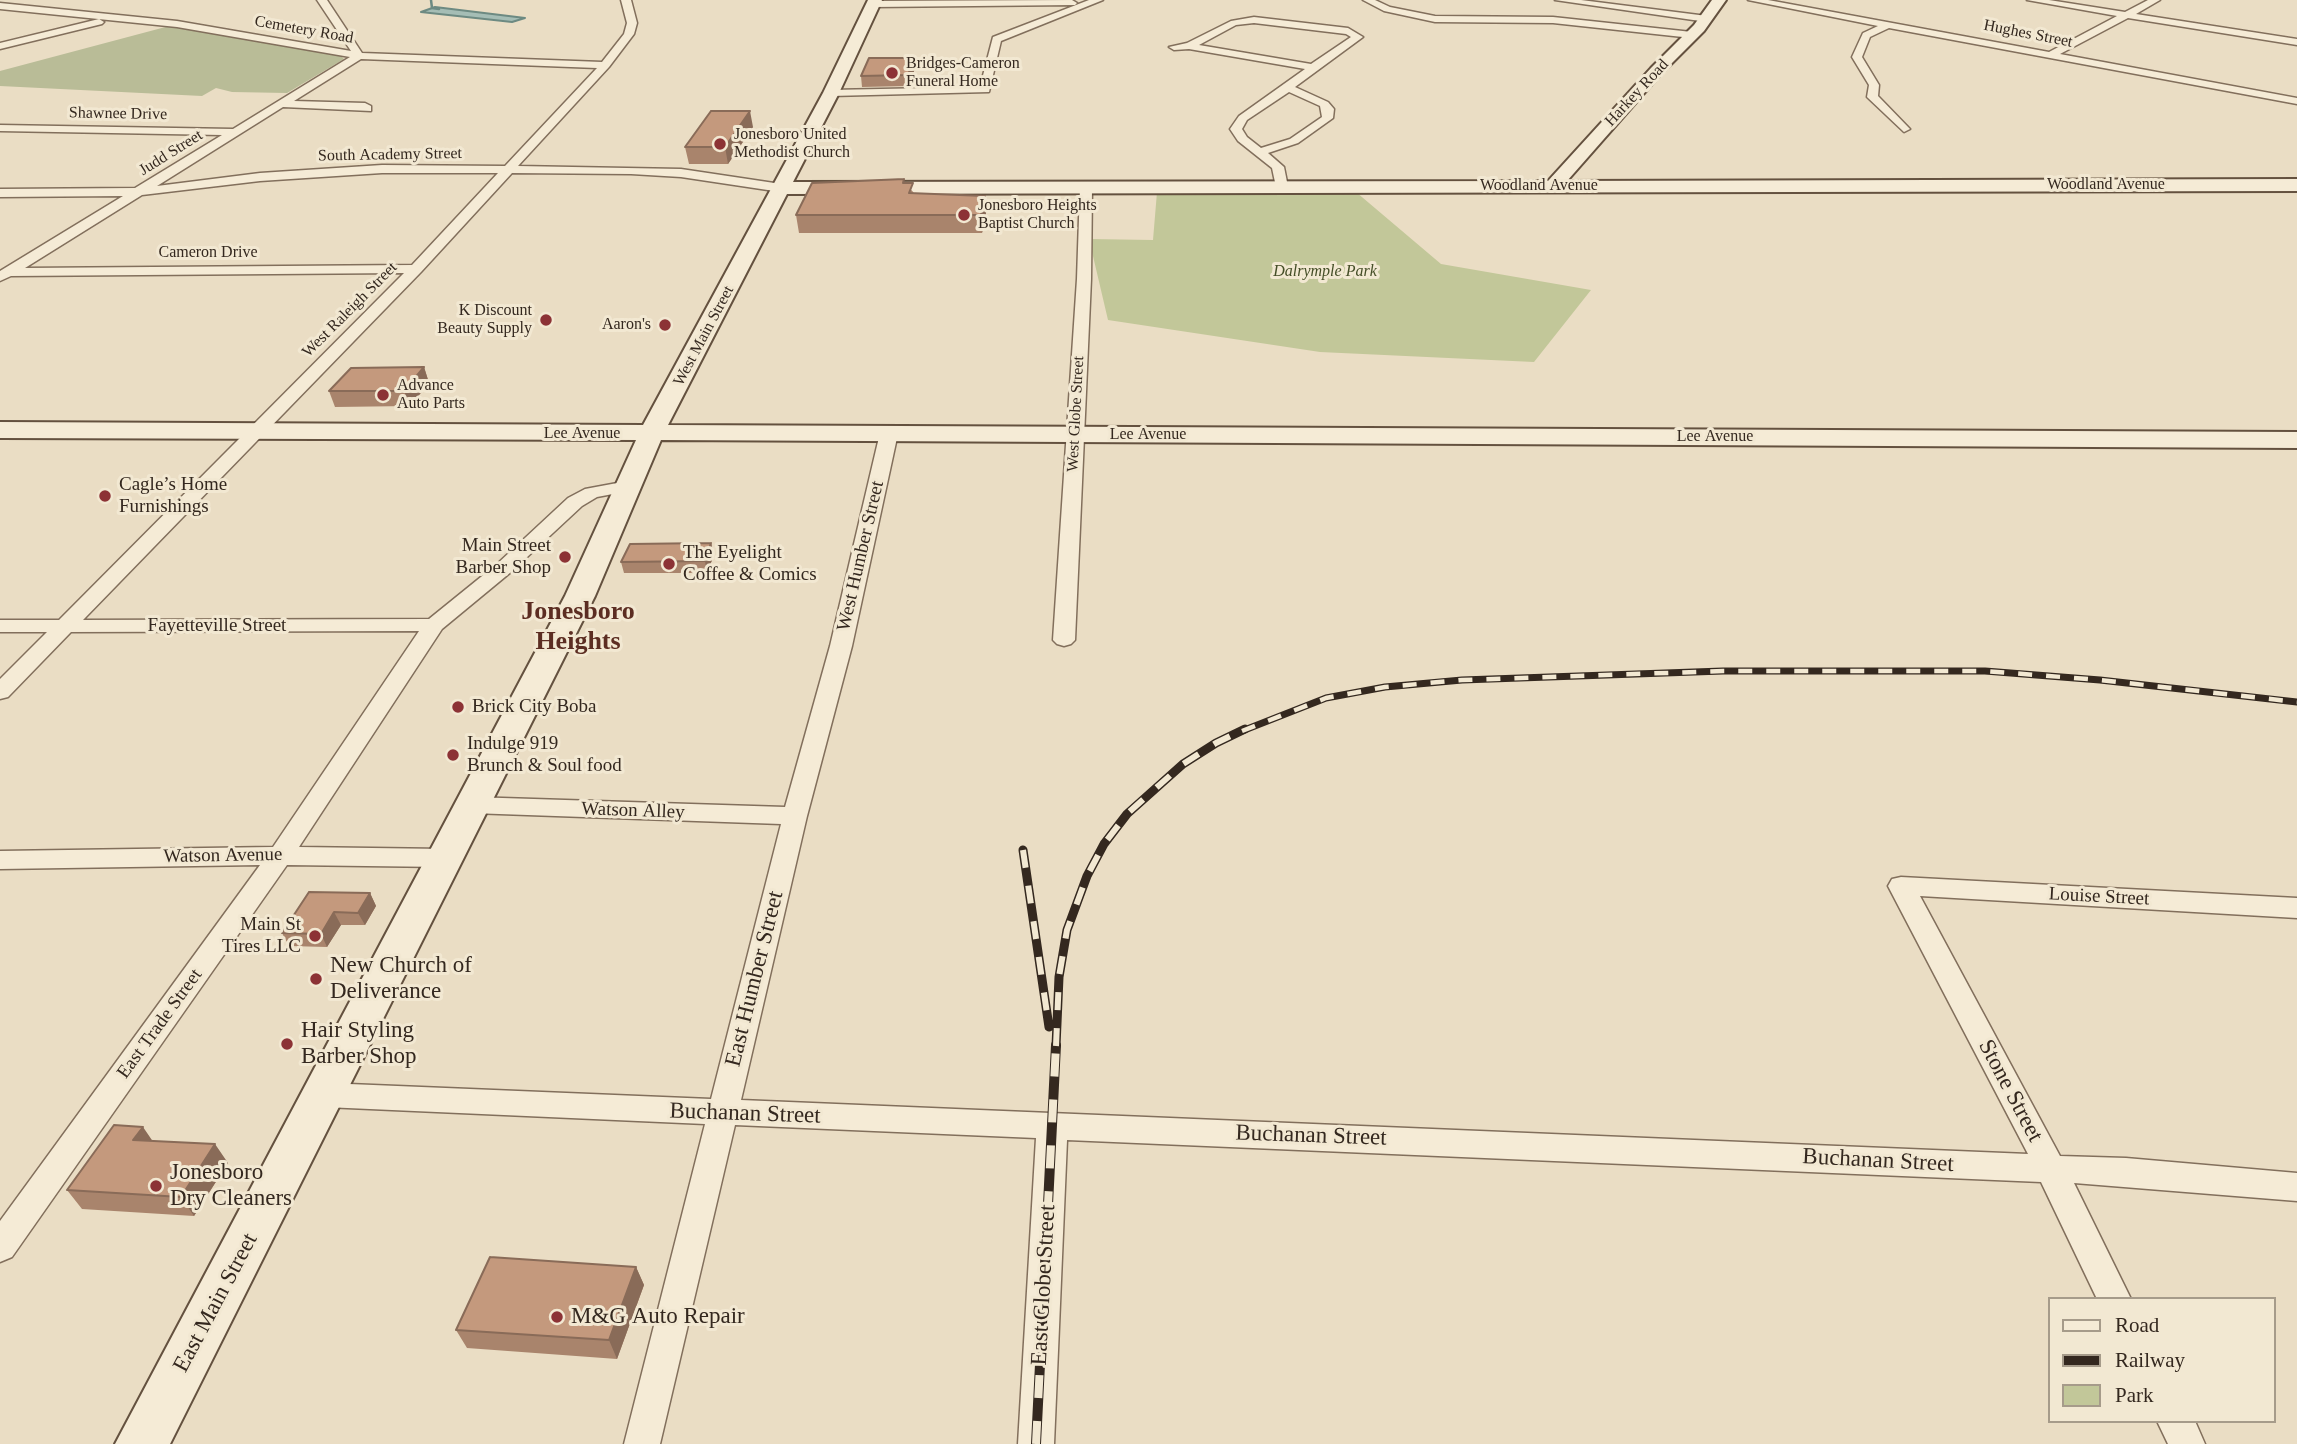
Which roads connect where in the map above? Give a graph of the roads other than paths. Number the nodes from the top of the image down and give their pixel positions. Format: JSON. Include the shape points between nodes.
{"nodes":[{"id":1,"x":37,"y":0,"type":"edge"},
{"id":2,"x":322,"y":0,"type":"edge"},
{"id":3,"x":626,"y":0,"type":"edge"},
{"id":4,"x":1368,"y":0,"type":"edge"},
{"id":5,"x":1560,"y":0,"type":"edge"},
{"id":6,"x":1719,"y":0,"type":"edge"},
{"id":7,"x":1753,"y":0,"type":"edge"},
{"id":8,"x":2032,"y":0,"type":"edge"},
{"id":9,"x":2155,"y":0,"type":"edge"},
{"id":10,"x":1577,"y":1,"type":"edge"},
{"id":11,"x":874,"y":2,"type":"edge"},
{"id":12,"x":1094,"y":2,"type":"edge"},
{"id":13,"x":0,"y":6,"type":"edge"},
{"id":14,"x":2129,"y":15,"type":"junction"},
{"id":15,"x":116,"y":17,"type":"junction"},
{"id":16,"x":1707,"y":19,"type":"junction"},
{"id":17,"x":1497,"y":20,"type":"junction"},
{"id":18,"x":1888,"y":24,"type":"junction"},
{"id":19,"x":1515,"y":33,"type":"dead end"},
{"id":20,"x":1692,"y":35,"type":"junction"},
{"id":21,"x":2297,"y":42,"type":"edge"},
{"id":22,"x":0,"y":46,"type":"edge"},
{"id":23,"x":1189,"y":46,"type":"junction"},
{"id":24,"x":1174,"y":47,"type":"dead end"},
{"id":25,"x":2051,"y":55,"type":"junction"},
{"id":26,"x":359,"y":56,"type":"junction"},
{"id":27,"x":605,"y":65,"type":"junction"},
{"id":28,"x":1313,"y":67,"type":"junction"},
{"id":29,"x":1289,"y":89,"type":"junction"},
{"id":30,"x":831,"y":93,"type":"junction"},
{"id":31,"x":2297,"y":101,"type":"edge"},
{"id":32,"x":281,"y":104,"type":"junction"},
{"id":33,"x":367,"y":110,"type":"dead end"},
{"id":34,"x":0,"y":128,"type":"edge"},
{"id":35,"x":1904,"y":129,"type":"dead end"},
{"id":36,"x":234,"y":132,"type":"junction"},
{"id":37,"x":1259,"y":152,"type":"junction"},
{"id":38,"x":510,"y":169,"type":"junction"},
{"id":39,"x":2297,"y":185,"type":"edge"},
{"id":40,"x":1553,"y":186,"type":"junction"},
{"id":41,"x":1282,"y":187,"type":"junction"},
{"id":42,"x":781,"y":188,"type":"junction"},
{"id":43,"x":1086,"y":188,"type":"junction"},
{"id":44,"x":137,"y":192,"type":"junction"},
{"id":45,"x":0,"y":193,"type":"edge"},
{"id":46,"x":416,"y":269,"type":"junction"},
{"id":47,"x":3,"y":274,"type":"edge"},
{"id":48,"x":0,"y":430,"type":"edge"},
{"id":49,"x":253,"y":432,"type":"junction"},
{"id":50,"x":889,"y":433,"type":"junction"},
{"id":51,"x":651,"y":434,"type":"junction"},
{"id":52,"x":1074,"y":435,"type":"junction"},
{"id":53,"x":2297,"y":440,"type":"edge"},
{"id":54,"x":628,"y":486,"type":"junction"},
{"id":55,"x":434,"y":625,"type":"junction"},
{"id":56,"x":0,"y":626,"type":"edge"},
{"id":57,"x":62,"y":627,"type":"junction"},
{"id":58,"x":1064,"y":640,"type":"dead end"},
{"id":59,"x":539,"y":676,"type":"joint"},
{"id":60,"x":831,"y":679,"type":"joint"},
{"id":61,"x":0,"y":692,"type":"edge"},
{"id":62,"x":471,"y":805,"type":"junction"},
{"id":63,"x":795,"y":816,"type":"junction"},
{"id":64,"x":280,"y":856,"type":"junction"},
{"id":65,"x":445,"y":858,"type":"junction"},
{"id":66,"x":0,"y":860,"type":"edge"},
{"id":67,"x":1901,"y":886,"type":"joint"},
{"id":68,"x":2297,"y":908,"type":"edge"},
{"id":69,"x":325,"y":1095,"type":"junction"},
{"id":70,"x":722,"y":1114,"type":"junction"},
{"id":71,"x":1052,"y":1126,"type":"junction"},
{"id":72,"x":2048,"y":1168,"type":"junction"},
{"id":73,"x":2297,"y":1186,"type":"edge"},
{"id":74,"x":0,"y":1247,"type":"edge"},
{"id":75,"x":2113,"y":1297,"type":"edge"},
{"id":76,"x":2176,"y":1423,"type":"edge"},
{"id":77,"x":142,"y":1444,"type":"edge"},
{"id":78,"x":642,"y":1444,"type":"edge"},
{"id":79,"x":1037,"y":1444,"type":"edge"},
{"id":80,"x":2187,"y":1444,"type":"edge"}],
"edges":[{"from":1,"to":13,"type":"street"},
{"from":2,"to":26,"type":"street"},
{"from":3,"to":27,"type":"street","name":"West Raleigh Street","via":[[632,23],[629,34]]},
{"from":4,"to":17,"type":"street","via":[[1435,19]]},
{"from":5,"to":10,"type":"street"},
{"from":6,"to":16,"type":"street","name":"Harkey Road"},
{"from":7,"to":18,"type":"street","name":"Hughes Street"},
{"from":8,"to":14,"type":"street"},
{"from":9,"to":14,"type":"street"},
{"from":10,"to":16,"type":"street"},
{"from":11,"to":12,"type":"street"},
{"from":11,"to":30,"type":"street","name":"West Main Street"},
{"from":12,"to":30,"type":"street","via":[[996,40],[985,90]]},
{"from":13,"to":15,"type":"street","name":"Cemetery Road"},
{"from":14,"to":21,"type":"street"},
{"from":14,"to":25,"type":"street"},
{"from":15,"to":22,"type":"street"},
{"from":15,"to":26,"type":"street","name":"Cemetery Road"},
{"from":16,"to":20,"type":"street","name":"Harkey Road"},
{"from":17,"to":19,"type":"street"},
{"from":17,"to":20,"type":"street","via":[[1567,21]]},
{"from":18,"to":25,"type":"street","name":"Hughes Street"},
{"from":18,"to":35,"type":"street","via":[[1866,35],[1857,57],[1874,85],[1872,97]]},
{"from":20,"to":40,"type":"street","name":"Harkey Road"},
{"from":23,"to":24,"type":"street"},
{"from":23,"to":28,"type":"street"},
{"from":23,"to":28,"type":"street","via":[[1234,23],[1254,20],[1348,31],[1357,37]]},
{"from":25,"to":31,"type":"street","name":"Hughes Street"},
{"from":26,"to":27,"type":"street","name":"Cemetery Road"},
{"from":26,"to":32,"type":"street","name":"Judd Street"},
{"from":27,"to":38,"type":"street","name":"West Raleigh Street"},
{"from":28,"to":29,"type":"street"},
{"from":29,"to":37,"type":"street","via":[[1243,118],[1236,128]]},
{"from":29,"to":37,"type":"street","via":[[1324,104],[1327,118],[1294,141]]},
{"from":30,"to":42,"type":"street","name":"West Main Street"},
{"from":32,"to":33,"type":"street","via":[[365,106]]},
{"from":32,"to":36,"type":"street","name":"Judd Street"},
{"from":34,"to":36,"type":"street","name":"Shawnee Drive"},
{"from":36,"to":44,"type":"street","name":"Judd Street"},
{"from":37,"to":41,"type":"street","via":[[1278,167]]},
{"from":38,"to":42,"type":"street","name":"South Academy Street","via":[[681,173]]},
{"from":38,"to":44,"type":"street","name":"South Academy Street","via":[[315,172]]},
{"from":38,"to":46,"type":"street","name":"West Raleigh Street"},
{"from":39,"to":40,"type":"street","name":"Woodland Avenue"},
{"from":40,"to":41,"type":"street","name":"Woodland Avenue"},
{"from":41,"to":43,"type":"street","name":"Woodland Avenue"},
{"from":42,"to":43,"type":"street","name":"Woodland Avenue"},
{"from":42,"to":51,"type":"street","name":"West Main Street"},
{"from":43,"to":52,"type":"street","name":"West Globe Street"},
{"from":44,"to":45,"type":"street","name":"South Academy Street"},
{"from":44,"to":47,"type":"street","name":"Judd Street"},
{"from":46,"to":47,"type":"street","name":"Cameron Drive"},
{"from":46,"to":49,"type":"street","name":"West Raleigh Street"},
{"from":48,"to":49,"type":"street","name":"Lee Avenue"},
{"from":49,"to":51,"type":"street","name":"Lee Avenue"},
{"from":49,"to":57,"type":"street","name":"West Raleigh Street"},
{"from":50,"to":51,"type":"street","name":"Lee Avenue"},
{"from":50,"to":52,"type":"street","name":"Lee Avenue"},
{"from":50,"to":60,"type":"street","name":"West Humber Street"},
{"from":51,"to":54,"type":"street","name":"West Main Street"},
{"from":52,"to":53,"type":"street","name":"Lee Avenue"},
{"from":52,"to":58,"type":"street","name":"West Globe Street"},
{"from":54,"to":55,"type":"street","via":[[592,493],[575,502]]},
{"from":54,"to":59,"type":"street","name":"West Main Street"},
{"from":55,"to":57,"type":"street","name":"Fayetteville Street"},
{"from":55,"to":64,"type":"street","name":"East Trade Street"},
{"from":56,"to":57,"type":"street","name":"Fayetteville Street"},
{"from":57,"to":61,"type":"street","name":"West Raleigh Street"},
{"from":59,"to":62,"type":"street","name":"East Main Street"},
{"from":60,"to":63,"type":"street","name":"East Humber Street"},
{"from":62,"to":63,"type":"street","name":"Watson Alley"},
{"from":62,"to":65,"type":"street","name":"East Main Street"},
{"from":63,"to":70,"type":"street","name":"East Humber Street"},
{"from":64,"to":65,"type":"street","name":"Watson Avenue"},
{"from":64,"to":66,"type":"street","name":"Watson Avenue"},
{"from":64,"to":74,"type":"street","name":"East Trade Street"},
{"from":65,"to":69,"type":"street","name":"East Main Street"},
{"from":67,"to":68,"type":"street","name":"Louise Street"},
{"from":67,"to":72,"type":"street","name":"Stone Street"},
{"from":69,"to":70,"type":"street","name":"Buchanan Street"},
{"from":69,"to":77,"type":"street","name":"East Main Street"},
{"from":70,"to":71,"type":"street","name":"Buchanan Street"},
{"from":70,"to":78,"type":"street","name":"East Humber Street"},
{"from":71,"to":72,"type":"street","name":"Buchanan Street"},
{"from":71,"to":79,"type":"street","name":"East Globe Street"},
{"from":72,"to":73,"type":"street","name":"Buchanan Street"},
{"from":72,"to":75,"type":"street","name":"Stone Street"},
{"from":76,"to":80,"type":"street"}]}
